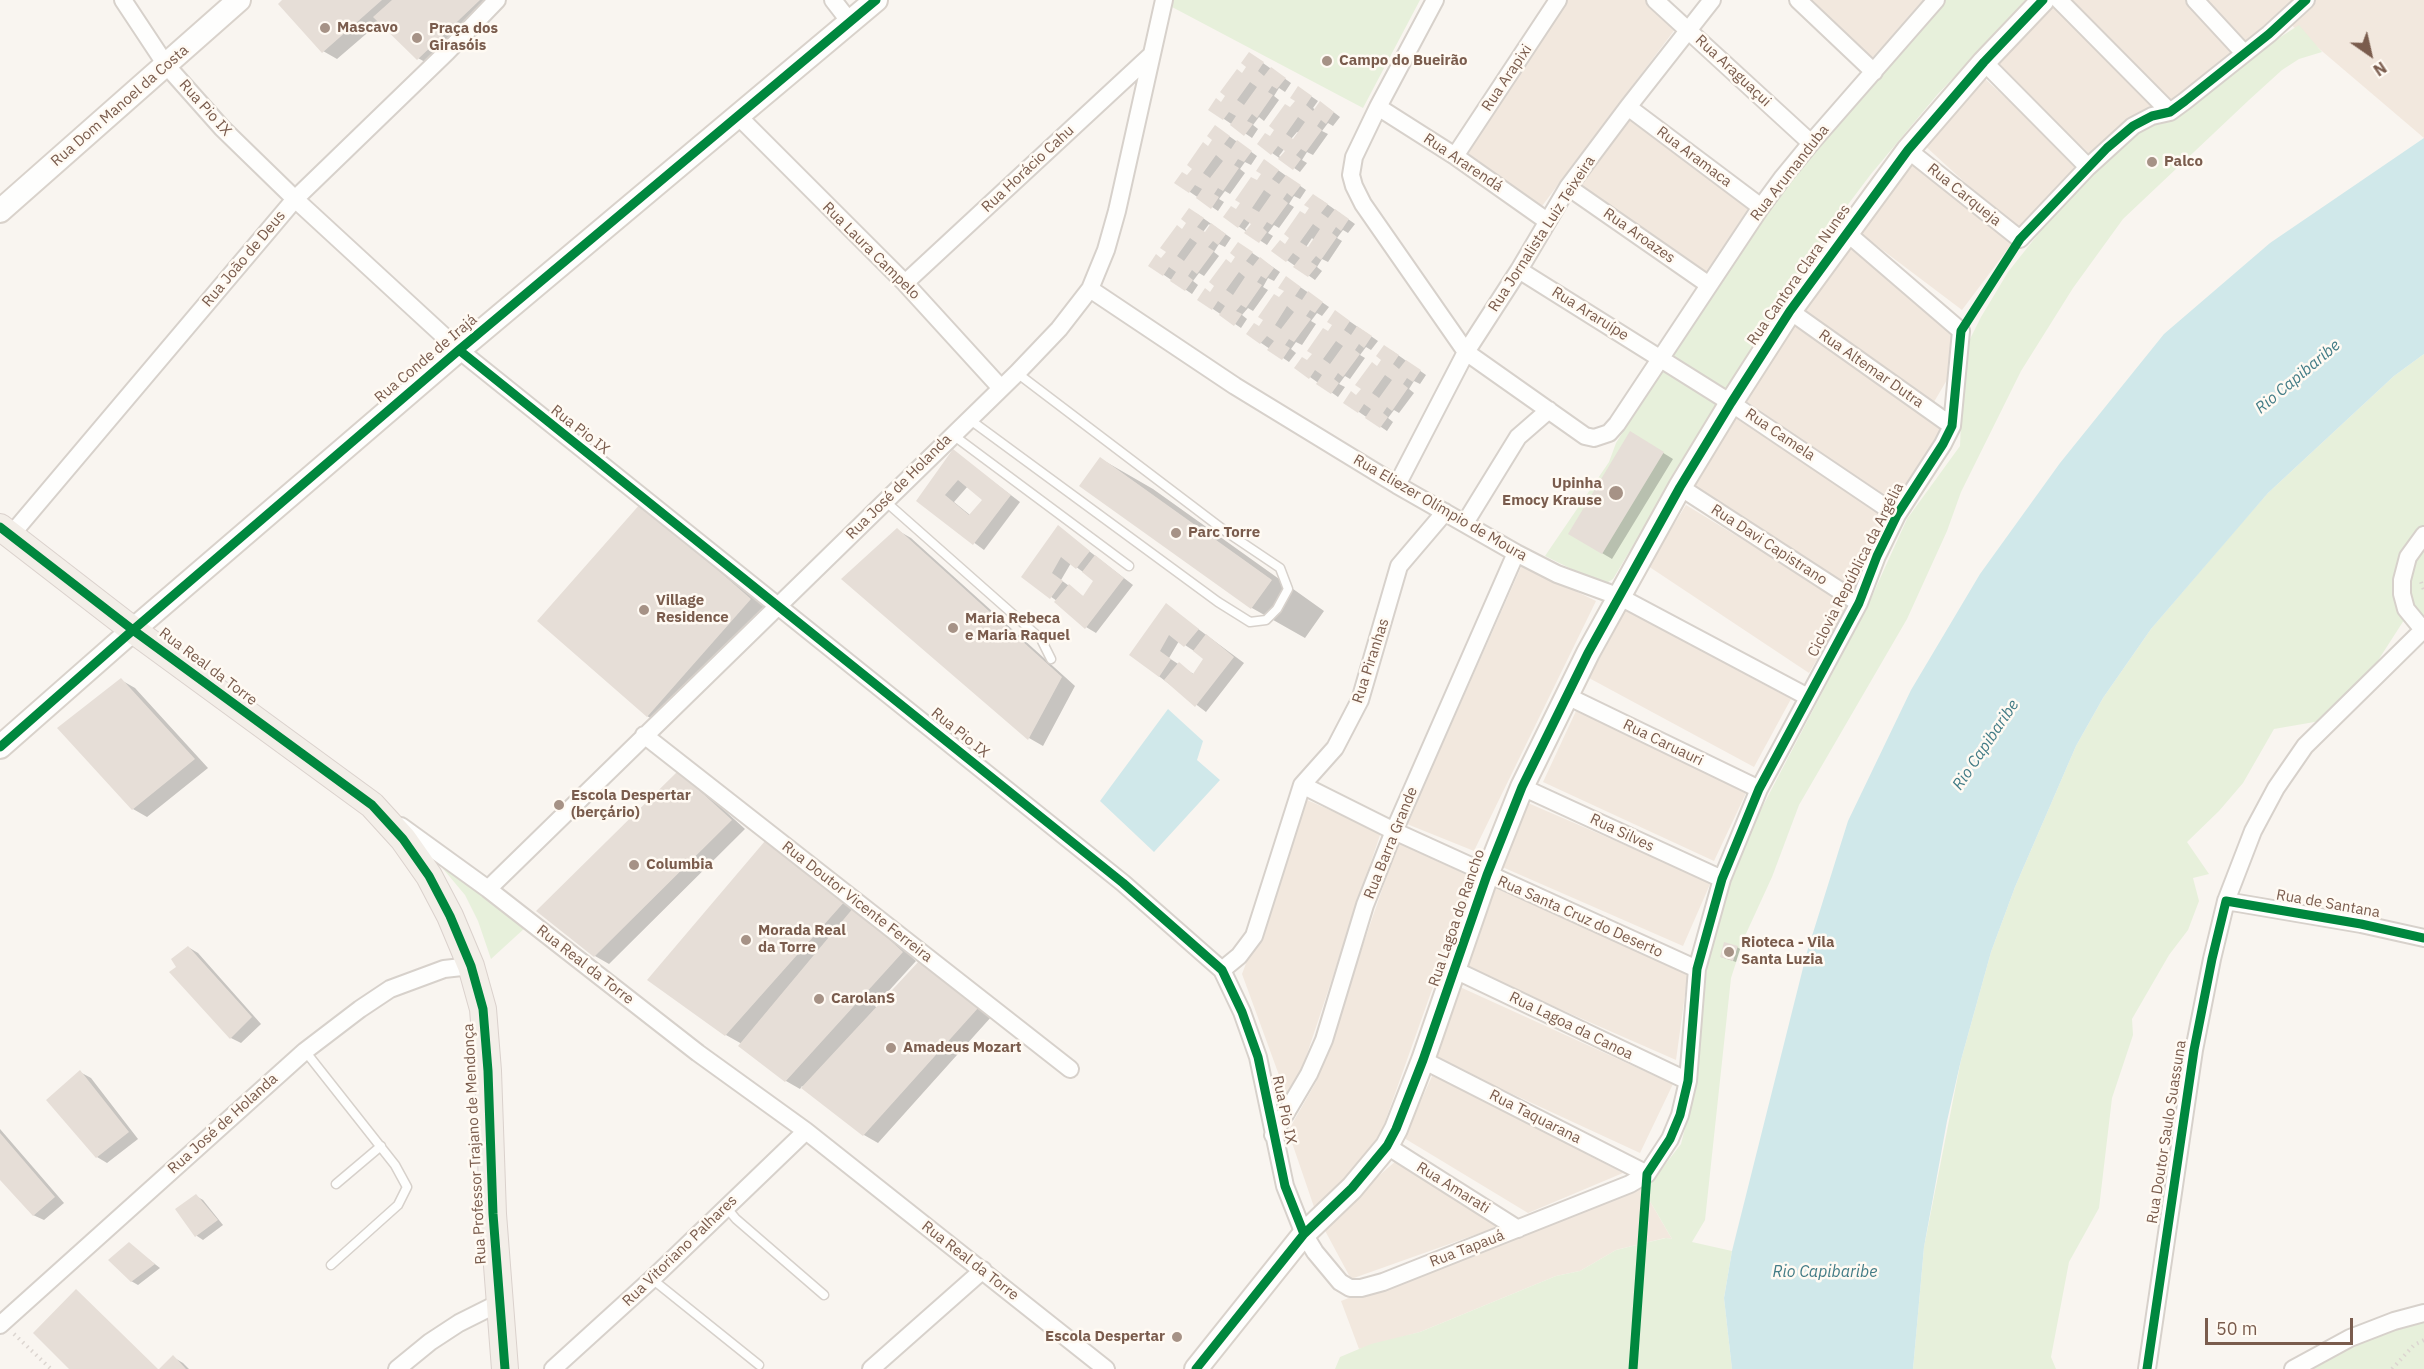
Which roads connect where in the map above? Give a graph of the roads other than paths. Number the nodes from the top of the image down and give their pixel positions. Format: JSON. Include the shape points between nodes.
{"nodes":[{"id":1,"x":123,"y":0,"type":"edge"},
{"id":2,"x":239,"y":0,"type":"edge"},
{"id":3,"x":497,"y":0,"type":"edge"},
{"id":4,"x":833,"y":0,"type":"edge"},
{"id":5,"x":876,"y":0,"type":"edge"},
{"id":6,"x":1164,"y":0,"type":"edge"},
{"id":7,"x":1435,"y":0,"type":"edge"},
{"id":8,"x":1558,"y":0,"type":"edge"},
{"id":9,"x":1654,"y":0,"type":"edge"},
{"id":10,"x":1712,"y":0,"type":"edge"},
{"id":11,"x":1798,"y":0,"type":"edge"},
{"id":12,"x":1936,"y":0,"type":"edge"},
{"id":13,"x":2043,"y":0,"type":"edge"},
{"id":14,"x":2059,"y":0,"type":"edge"},
{"id":15,"x":2195,"y":0,"type":"edge"},
{"id":16,"x":2306,"y":0,"type":"edge"},
{"id":17,"x":850,"y":22,"type":"junction"},
{"id":18,"x":1687,"y":30,"type":"junction"},
{"id":19,"x":2244,"y":53,"type":"junction"},
{"id":20,"x":1150,"y":56,"type":"junction"},
{"id":21,"x":1984,"y":62,"type":"junction"},
{"id":22,"x":166,"y":65,"type":"junction"},
{"id":23,"x":1874,"y":72,"type":"junction"},
{"id":24,"x":1378,"y":107,"type":"junction"},
{"id":25,"x":1628,"y":107,"type":"junction"},
{"id":26,"x":2170,"y":111,"type":"junction"},
{"id":27,"x":739,"y":117,"type":"junction"},
{"id":28,"x":1810,"y":143,"type":"junction"},
{"id":29,"x":1908,"y":150,"type":"junction"},
{"id":30,"x":1455,"y":156,"type":"junction"},
{"id":31,"x":2088,"y":167,"type":"junction"},
{"id":32,"x":1568,"y":187,"type":"junction"},
{"id":33,"x":295,"y":199,"type":"junction"},
{"id":34,"x":1761,"y":207,"type":"junction"},
{"id":35,"x":0,"y":211,"type":"edge"},
{"id":36,"x":1547,"y":221,"type":"junction"},
{"id":37,"x":1847,"y":233,"type":"junction"},
{"id":38,"x":1519,"y":270,"type":"junction"},
{"id":39,"x":905,"y":282,"type":"junction"},
{"id":40,"x":1709,"y":285,"type":"junction"},
{"id":41,"x":1090,"y":289,"type":"junction"},
{"id":42,"x":1790,"y":311,"type":"junction"},
{"id":43,"x":459,"y":350,"type":"junction"},
{"id":44,"x":1466,"y":352,"type":"junction"},
{"id":45,"x":1661,"y":358,"type":"junction"},
{"id":46,"x":1017,"y":373,"type":"junction"},
{"id":47,"x":1000,"y":387,"type":"junction"},
{"id":48,"x":1731,"y":402,"type":"junction"},
{"id":49,"x":1549,"y":410,"type":"junction"},
{"id":50,"x":969,"y":419,"type":"junction"},
{"id":51,"x":1952,"y":426,"type":"junction"},
{"id":52,"x":952,"y":435,"type":"junction"},
{"id":53,"x":1397,"y":485,"type":"junction"},
{"id":54,"x":1680,"y":487,"type":"junction"},
{"id":55,"x":885,"y":501,"type":"junction"},
{"id":56,"x":1444,"y":512,"type":"junction"},
{"id":57,"x":1897,"y":515,"type":"junction"},
{"id":58,"x":1465,"y":524,"type":"junction"},
{"id":59,"x":6,"y":531,"type":"edge"},
{"id":60,"x":2424,"y":535,"type":"edge"},
{"id":61,"x":1516,"y":553,"type":"junction"},
{"id":62,"x":1129,"y":566,"type":"dead end"},
{"id":63,"x":1620,"y":597,"type":"junction"},
{"id":64,"x":1858,"y":603,"type":"junction"},
{"id":65,"x":778,"y":606,"type":"junction"},
{"id":66,"x":133,"y":630,"type":"junction"},
{"id":67,"x":2423,"y":631,"type":"edge"},
{"id":68,"x":1051,"y":659,"type":"dead end"},
{"id":69,"x":1568,"y":696,"type":"junction"},
{"id":70,"x":1808,"y":697,"type":"junction"},
{"id":71,"x":644,"y":735,"type":"junction"},
{"id":72,"x":0,"y":747,"type":"edge"},
{"id":73,"x":1302,"y":784,"type":"junction"},
{"id":74,"x":1522,"y":787,"type":"junction"},
{"id":75,"x":1759,"y":789,"type":"junction"},
{"id":76,"x":372,"y":805,"type":"junction"},
{"id":77,"x":1394,"y":831,"type":"junction"},
{"id":78,"x":1487,"y":875,"type":"junction"},
{"id":79,"x":1722,"y":879,"type":"junction"},
{"id":80,"x":488,"y":889,"type":"junction"},
{"id":81,"x":2226,"y":901,"type":"junction"},
{"id":82,"x":2424,"y":938,"type":"edge"},
{"id":83,"x":471,"y":966,"type":"junction"},
{"id":84,"x":1696,"y":969,"type":"junction"},
{"id":85,"x":1222,"y":970,"type":"junction"},
{"id":86,"x":1455,"y":970,"type":"junction"},
{"id":87,"x":304,"y":1051,"type":"junction"},
{"id":88,"x":1423,"y":1060,"type":"junction"},
{"id":89,"x":1070,"y":1070,"type":"dead end"},
{"id":90,"x":1688,"y":1081,"type":"junction"},
{"id":91,"x":806,"y":1131,"type":"junction"},
{"id":92,"x":1273,"y":1135,"type":"junction"},
{"id":93,"x":381,"y":1146,"type":"junction"},
{"id":94,"x":1387,"y":1146,"type":"junction"},
{"id":95,"x":1647,"y":1174,"type":"junction"},
{"id":96,"x":336,"y":1184,"type":"dead end"},
{"id":97,"x":726,"y":1207,"type":"junction"},
{"id":98,"x":1518,"y":1229,"type":"junction"},
{"id":99,"x":1304,"y":1234,"type":"junction"},
{"id":100,"x":331,"y":1265,"type":"dead end"},
{"id":101,"x":983,"y":1270,"type":"junction"},
{"id":102,"x":652,"y":1279,"type":"junction"},
{"id":103,"x":825,"y":1295,"type":"dead end"},
{"id":104,"x":499,"y":1304,"type":"junction"},
{"id":105,"x":2424,"y":1312,"type":"edge"},
{"id":106,"x":2,"y":1324,"type":"edge"},
{"id":107,"x":759,"y":1365,"type":"dead end"},
{"id":108,"x":397,"y":1369,"type":"edge"},
{"id":109,"x":505,"y":1369,"type":"edge"},
{"id":110,"x":553,"y":1369,"type":"edge"},
{"id":111,"x":871,"y":1369,"type":"edge"},
{"id":112,"x":1106,"y":1369,"type":"edge"},
{"id":113,"x":1197,"y":1369,"type":"edge"},
{"id":114,"x":2146,"y":1369,"type":"edge"},
{"id":115,"x":2293,"y":1369,"type":"edge"}],
"edges":[{"from":1,"to":22,"type":"street","name":"Rua Pio IX"},
{"from":2,"to":22,"type":"street","name":"Rua Dom Manoel da Costa"},
{"from":3,"to":33,"type":"street","name":"Rua João de Deus"},
{"from":4,"to":17,"type":"street"},
{"from":5,"to":17,"type":"street","name":"Rua Conde de Irajá"},
{"from":6,"to":20,"type":"street","name":"Rua José de Holanda"},
{"from":7,"to":24,"type":"street"},
{"from":8,"to":30,"type":"street","name":"Rua Arapixi"},
{"from":9,"to":18,"type":"street","name":"Rua Araguaçui"},
{"from":10,"to":18,"type":"street","name":"Rua Jornalista Luiz Teixeira"},
{"from":11,"to":23,"type":"street"},
{"from":12,"to":23,"type":"street","name":"Rua Arumanduba"},
{"from":13,"to":21,"type":"street","name":"Rua Cantora Clara Nunes"},
{"from":14,"to":26,"type":"street"},
{"from":15,"to":19,"type":"street"},
{"from":16,"to":19,"type":"street"},
{"from":17,"to":27,"type":"street","name":"Rua Conde de Irajá"},
{"from":18,"to":25,"type":"street","name":"Rua Jornalista Luiz Teixeira"},
{"from":18,"to":28,"type":"street","name":"Rua Araguaçui"},
{"from":19,"to":26,"type":"street"},
{"from":20,"to":39,"type":"street","name":"Rua Horácio Cahu"},
{"from":20,"to":41,"type":"street","name":"Rua José de Holanda","via":[[1117,211]]},
{"from":21,"to":29,"type":"street","name":"Rua Cantora Clara Nunes"},
{"from":21,"to":31,"type":"street"},
{"from":22,"to":33,"type":"street","name":"Rua Pio IX","via":[[222,128]]},
{"from":22,"to":35,"type":"street","name":"Rua Dom Manoel da Costa"},
{"from":23,"to":28,"type":"street","name":"Rua Arumanduba"},
{"from":24,"to":30,"type":"street","name":"Rua Ararendá"},
{"from":24,"to":44,"type":"street","via":[[1354,158],[1354,186]]},
{"from":25,"to":32,"type":"street","name":"Rua Jornalista Luiz Teixeira"},
{"from":25,"to":34,"type":"street","name":"Rua Aramaca"},
{"from":26,"to":31,"type":"street","via":[[2133,126]]},
{"from":27,"to":39,"type":"street","name":"Rua Laura Campelo"},
{"from":27,"to":43,"type":"street","name":"Rua Conde de Irajá"},
{"from":28,"to":34,"type":"street","name":"Rua Arumanduba"},
{"from":29,"to":31,"type":"street","name":"Rua Carqueja","via":[[2020,240]]},
{"from":29,"to":37,"type":"street","name":"Rua Cantora Clara Nunes"},
{"from":30,"to":36,"type":"street","name":"Rua Ararendá"},
{"from":32,"to":36,"type":"street","name":"Rua Jornalista Luiz Teixeira"},
{"from":32,"to":40,"type":"street","name":"Rua Aroazes"},
{"from":33,"to":43,"type":"street","name":"Rua Pio IX"},
{"from":33,"to":59,"type":"street","name":"Rua João de Deus"},
{"from":34,"to":40,"type":"street","name":"Rua Arumanduba"},
{"from":36,"to":38,"type":"street","name":"Rua Jornalista Luiz Teixeira"},
{"from":37,"to":42,"type":"street","name":"Rua Cantora Clara Nunes"},
{"from":37,"to":51,"type":"street","name":"Ciclovia República da Argélia","via":[[1961,331]]},
{"from":38,"to":44,"type":"street","name":"Rua Jornalista Luiz Teixeira"},
{"from":38,"to":45,"type":"street","name":"Rua Araruípe"},
{"from":39,"to":47,"type":"street","name":"Rua Laura Campelo"},
{"from":40,"to":45,"type":"street","name":"Rua Arumanduba"},
{"from":41,"to":46,"type":"street","name":"Rua José de Holanda"},
{"from":41,"to":53,"type":"street","name":"Rua Eliezer Olímpio de Moura","via":[[1235,386]]},
{"from":42,"to":48,"type":"street","name":"Rua Cantora Clara Nunes"},
{"from":42,"to":51,"type":"street","name":"Rua Altemar Dutra"},
{"from":43,"to":65,"type":"street","name":"Rua Pio IX"},
{"from":43,"to":66,"type":"street","name":"Rua Conde de Irajá"},
{"from":44,"to":49,"type":"street","name":"Rua Arumanduba"},
{"from":44,"to":53,"type":"street","name":"Rua Jornalista Luiz Teixeira"},
{"from":45,"to":48,"type":"street","name":"Rua Camela"},
{"from":45,"to":49,"type":"street","name":"Rua Arumanduba","via":[[1617,424],[1602,436],[1585,436]]},
{"from":46,"to":47,"type":"street","name":"Rua José de Holanda"},
{"from":46,"to":50,"type":"lane","via":[[1225,531],[1280,568],[1288,589],[1277,609],[1266,620],[1250,622]]},
{"from":47,"to":50,"type":"street","name":"Rua José de Holanda"},
{"from":48,"to":54,"type":"street","name":"Rua Cantora Clara Nunes"},
{"from":48,"to":57,"type":"street","name":"Rua Camela"},
{"from":49,"to":58,"type":"street","via":[[1518,437]]},
{"from":50,"to":52,"type":"street","name":"Rua José de Holanda"},
{"from":51,"to":57,"type":"street","name":"Ciclovia República da Argélia"},
{"from":52,"to":55,"type":"street","name":"Rua José de Holanda"},
{"from":52,"to":62,"type":"lane"},
{"from":53,"to":56,"type":"street","name":"Rua Eliezer Olímpio de Moura"},
{"from":54,"to":63,"type":"street","name":"Rua Cantora Clara Nunes"},
{"from":54,"to":64,"type":"street","name":"Rua Davi Capistrano"},
{"from":55,"to":65,"type":"street","name":"Rua José de Holanda"},
{"from":55,"to":68,"type":"lane","via":[[1041,639]]},
{"from":56,"to":58,"type":"street","name":"Rua Eliezer Olímpio de Moura"},
{"from":56,"to":73,"type":"street","name":"Rua Piranhas","via":[[1399,566],[1360,700],[1335,748]]},
{"from":57,"to":64,"type":"street","name":"Ciclovia República da Argélia"},
{"from":58,"to":61,"type":"street","name":"Rua Eliezer Olímpio de Moura"},
{"from":59,"to":66,"type":"main road","name":"Rua Real da Torre"},
{"from":60,"to":67,"type":"street","via":[[2408,557],[2402,580],[2406,609]]},
{"from":61,"to":63,"type":"street","name":"Rua Eliezer Olímpio de Moura","via":[[1557,574]]},
{"from":61,"to":77,"type":"street","name":"Rua Barra Grande"},
{"from":63,"to":69,"type":"street","name":"Rua Lagoa do Rancho"},
{"from":63,"to":70,"type":"street","name":"Rua Eliezer Olímpio de Moura"},
{"from":64,"to":70,"type":"street","name":"Ciclovia República da Argélia"},
{"from":65,"to":71,"type":"street","name":"Rua José de Holanda"},
{"from":65,"to":85,"type":"street","name":"Rua Pio IX","via":[[1123,883]]},
{"from":66,"to":72,"type":"street","name":"Rua Conde de Irajá"},
{"from":66,"to":76,"type":"main road","name":"Rua Real da Torre"},
{"from":67,"to":81,"type":"street","name":"Rua Doutor Saulo Suassuna","via":[[2305,746],[2253,831]]},
{"from":69,"to":74,"type":"street","name":"Rua Lagoa do Rancho"},
{"from":69,"to":75,"type":"street","name":"Rua Caruauri"},
{"from":70,"to":75,"type":"street","name":"Ciclovia República da Argélia"},
{"from":71,"to":80,"type":"street","name":"Rua José de Holanda"},
{"from":71,"to":89,"type":"street","name":"Rua Doutor Vicente Ferreira"},
{"from":73,"to":77,"type":"street","name":"Rua Santa Cruz do Deserto"},
{"from":73,"to":85,"type":"street","name":"Rua Piranhas","via":[[1254,936]]},
{"from":74,"to":78,"type":"street","name":"Rua Lagoa do Rancho"},
{"from":74,"to":79,"type":"street","name":"Rua Silves"},
{"from":75,"to":79,"type":"street","name":"Ciclovia República da Argélia"},
{"from":76,"to":80,"type":"street","name":"Rua Real da Torre"},
{"from":76,"to":83,"type":"main road","name":"Rua Professor Trajano de Mendonça","via":[[429,876]]},
{"from":77,"to":78,"type":"street","name":"Rua Santa Cruz do Deserto"},
{"from":77,"to":92,"type":"street","name":"Rua Barra Grande","via":[[1365,905],[1324,1040]]},
{"from":78,"to":84,"type":"street","name":"Rua Santa Cruz do Deserto"},
{"from":78,"to":86,"type":"street","name":"Rua Lagoa do Rancho"},
{"from":79,"to":84,"type":"street","name":"Ciclovia República da Argélia"},
{"from":80,"to":91,"type":"street","name":"Rua Real da Torre"},
{"from":81,"to":82,"type":"street","name":"Rua de Santana"},
{"from":81,"to":114,"type":"street","name":"Rua Doutor Saulo Suassuna","via":[[2194,1050]]},
{"from":83,"to":87,"type":"street","name":"Rua José de Holanda","via":[[444,969],[390,989]]},
{"from":83,"to":104,"type":"main road","name":"Rua Professor Trajano de Mendonça","via":[[483,1009]]},
{"from":84,"to":90,"type":"street","name":"Ciclovia República da Argélia"},
{"from":85,"to":92,"type":"street","name":"Rua Pio IX","via":[[1258,1057]]},
{"from":86,"to":88,"type":"street","name":"Rua Lagoa do Rancho"},
{"from":86,"to":90,"type":"street","name":"Rua Lagoa da Canoa"},
{"from":87,"to":93,"type":"lane"},
{"from":87,"to":106,"type":"street","name":"Rua José de Holanda"},
{"from":88,"to":94,"type":"street","name":"Rua Lagoa do Rancho"},
{"from":88,"to":95,"type":"street","name":"Rua Taquarana"},
{"from":90,"to":95,"type":"street","name":"Ciclovia República da Argélia","via":[[1670,1139]]},
{"from":91,"to":97,"type":"street","name":"Rua Vitoriano Palhares"},
{"from":91,"to":101,"type":"street","name":"Rua Real da Torre"},
{"from":92,"to":99,"type":"street","name":"Rua Pio IX","via":[[1285,1186]]},
{"from":93,"to":96,"type":"lane"},
{"from":93,"to":100,"type":"lane","via":[[407,1186],[398,1205]]},
{"from":94,"to":98,"type":"street","name":"Rua Amarati"},
{"from":94,"to":99,"type":"street","name":"Rua Lagoa do Rancho","via":[[1352,1188]]},
{"from":95,"to":98,"type":"street","name":"Rua Tapauá"},
{"from":97,"to":102,"type":"street","name":"Rua Vitoriano Palhares"},
{"from":97,"to":103,"type":"lane"},
{"from":98,"to":99,"type":"street","name":"Rua Tapauá","via":[[1383,1282],[1350,1288],[1340,1282]]},
{"from":99,"to":113,"type":"street","name":"Rua Lagoa do Rancho"},
{"from":101,"to":111,"type":"street"},
{"from":101,"to":112,"type":"street","name":"Rua Real da Torre"},
{"from":102,"to":107,"type":"lane"},
{"from":102,"to":110,"type":"street","name":"Rua Vitoriano Palhares"},
{"from":104,"to":108,"type":"street","via":[[459,1323]]},
{"from":104,"to":109,"type":"main road","name":"Rua Professor Trajano de Mendonça"},
{"from":105,"to":115,"type":"street","via":[[2350,1338]]}]}
